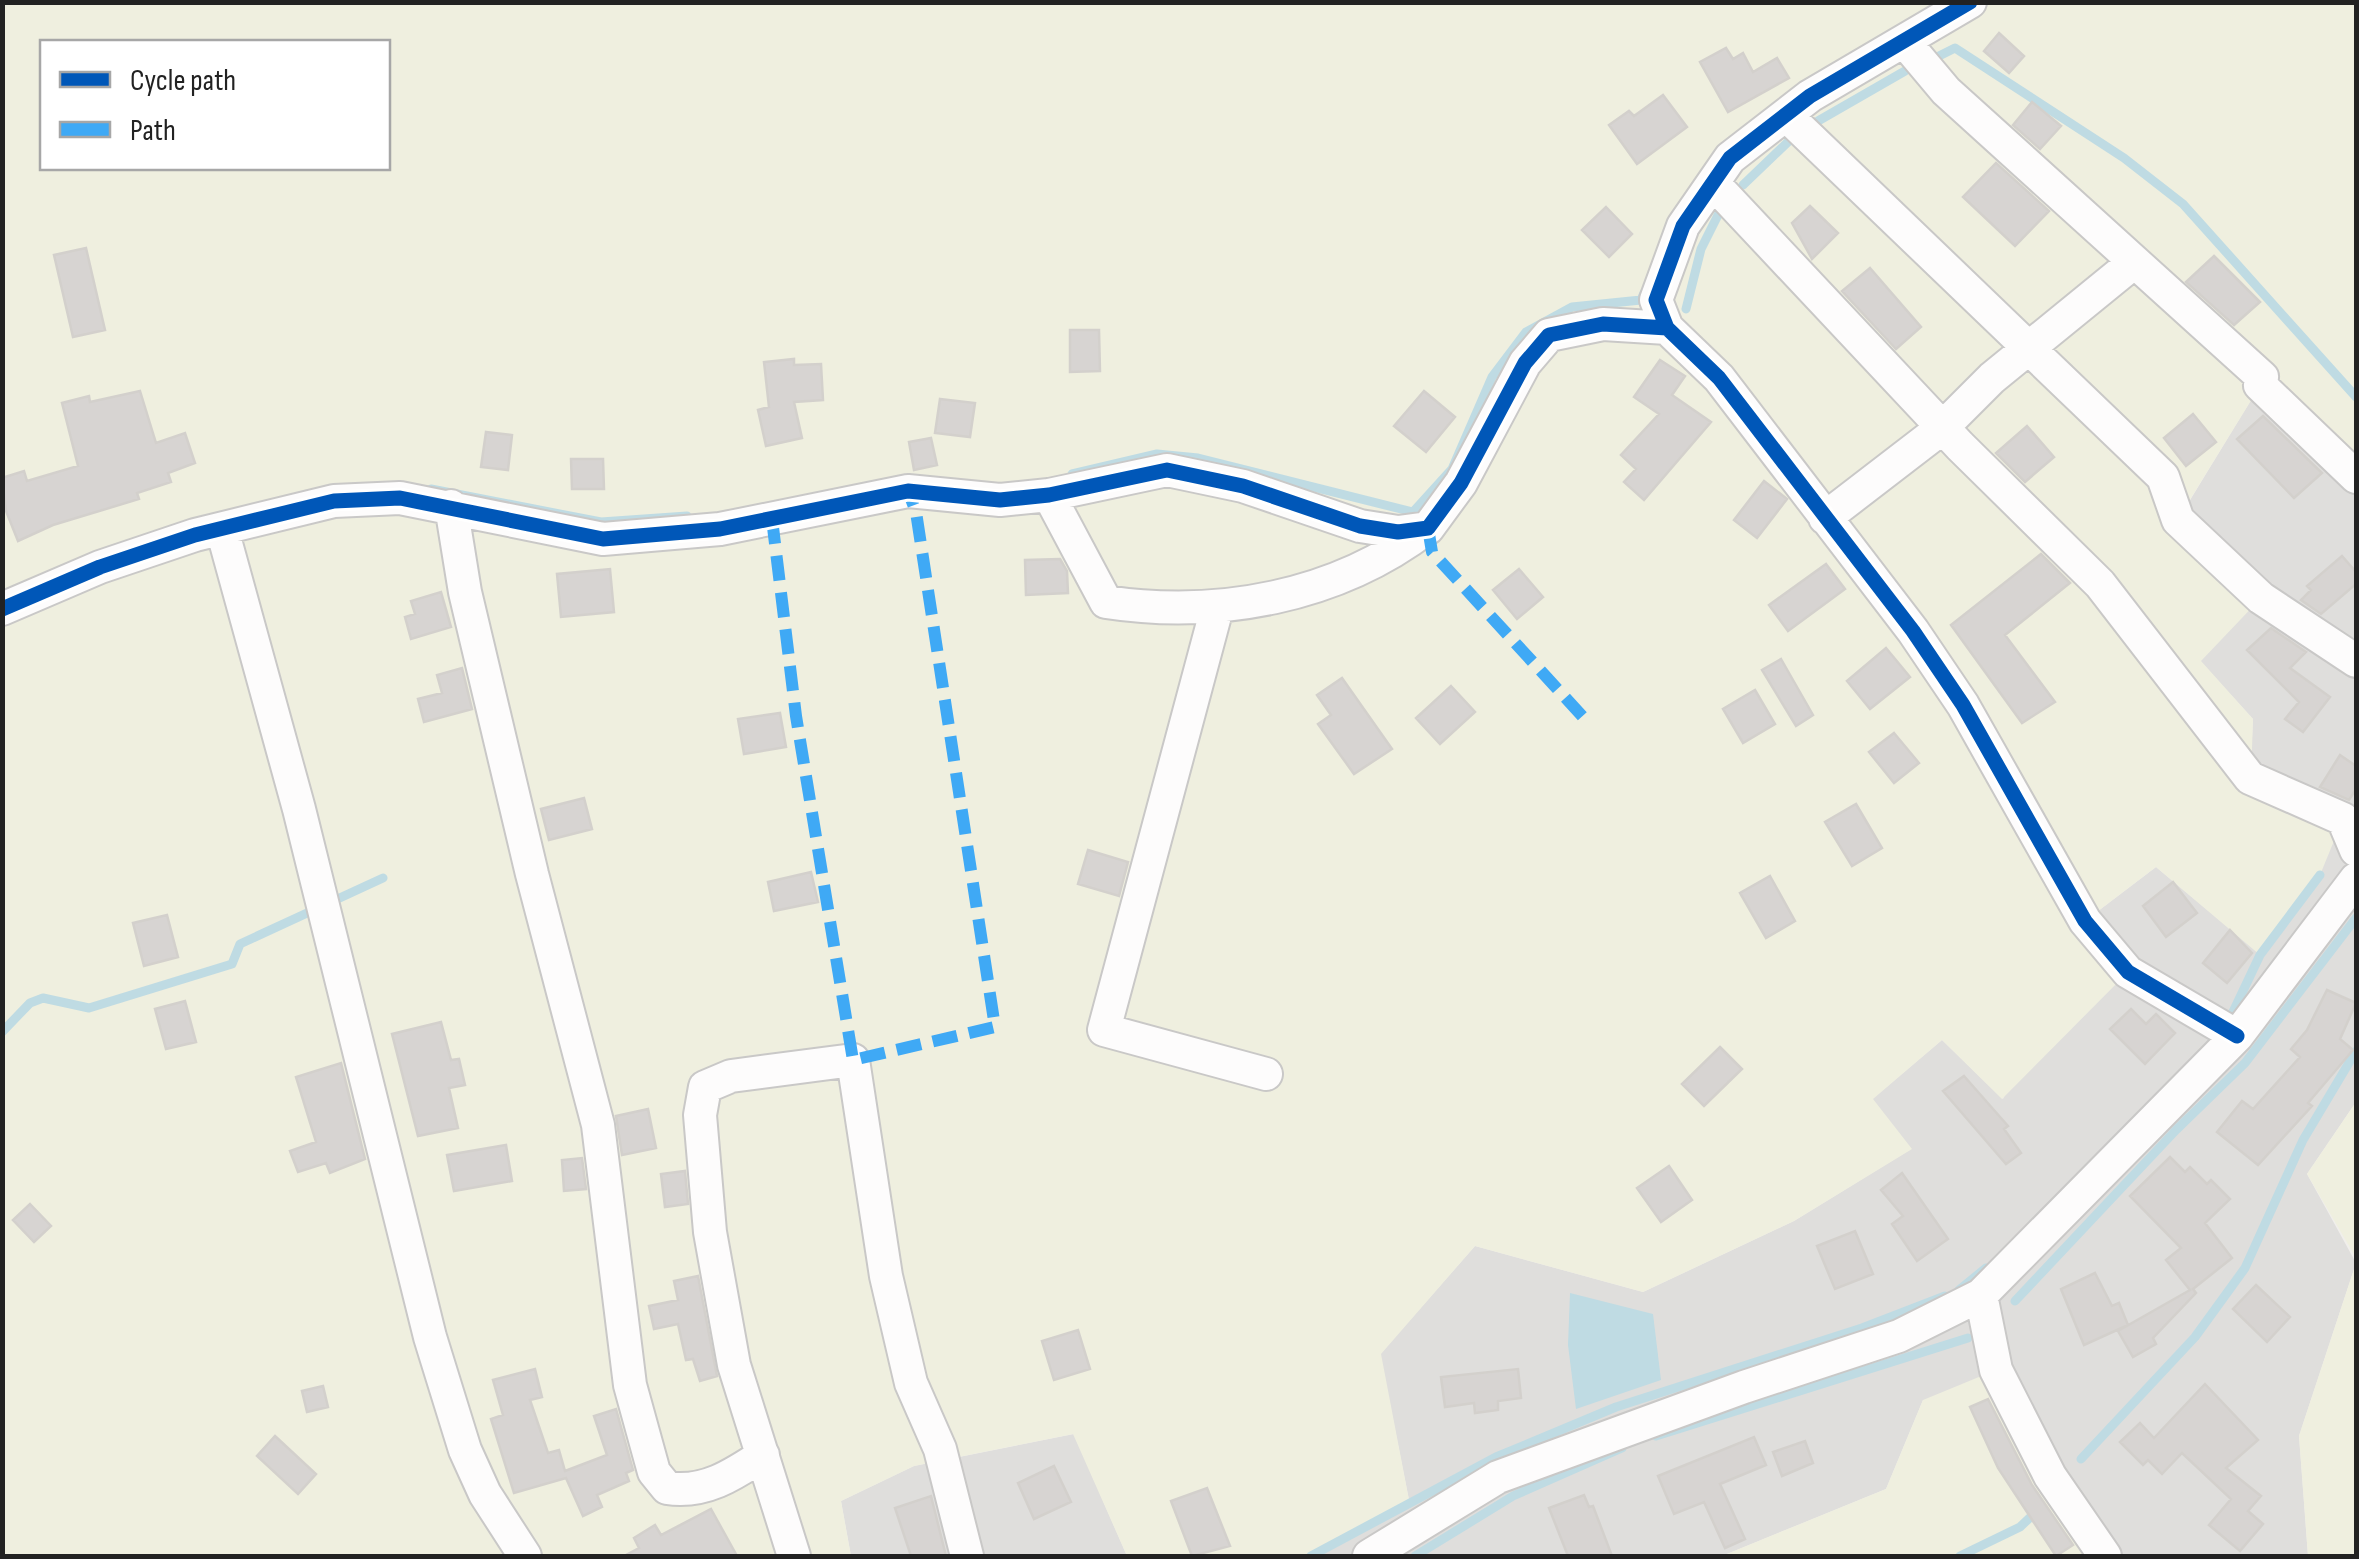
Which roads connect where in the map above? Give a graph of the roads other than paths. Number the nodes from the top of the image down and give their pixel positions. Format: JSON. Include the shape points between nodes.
{"nodes":[{"id":1,"x":1970,"y":2,"type":"edge"},
{"id":2,"x":1904,"y":41,"type":"junction"},
{"id":3,"x":1786,"y":115,"type":"junction"},
{"id":4,"x":1713,"y":183,"type":"junction"},
{"id":5,"x":2134,"y":263,"type":"junction"},
{"id":6,"x":1667,"y":328,"type":"junction"},
{"id":7,"x":2033,"y":348,"type":"junction"},
{"id":8,"x":1942,"y":428,"type":"junction"},
{"id":9,"x":2356,"y":477,"type":"edge"},
{"id":10,"x":1050,"y":495,"type":"junction"},
{"id":11,"x":451,"y":506,"type":"junction"},
{"id":12,"x":1825,"y":518,"type":"junction"},
{"id":13,"x":222,"y":528,"type":"junction"},
{"id":14,"x":1428,"y":528,"type":"junction"},
{"id":15,"x":1218,"y":608,"type":"junction"},
{"id":16,"x":2,"y":609,"type":"edge"},
{"id":17,"x":2356,"y":661,"type":"edge"},
{"id":18,"x":2356,"y":850,"type":"edge"},
{"id":19,"x":2356,"y":878,"type":"edge"},
{"id":20,"x":2237,"y":1036,"type":"junction"},
{"id":21,"x":1266,"y":1074,"type":"dead end"},
{"id":22,"x":1981,"y":1295,"type":"junction"},
{"id":23,"x":764,"y":1456,"type":"junction"},
{"id":24,"x":526,"y":1556,"type":"edge"},
{"id":25,"x":794,"y":1556,"type":"edge"},
{"id":26,"x":967,"y":1556,"type":"edge"},
{"id":27,"x":1369,"y":1556,"type":"edge"},
{"id":28,"x":2105,"y":1556,"type":"edge"}],
"edges":[{"from":1,"to":2,"type":"street"},
{"from":2,"to":3,"type":"street"},
{"from":2,"to":5,"type":"street","via":[[1946,90]]},
{"from":3,"to":4,"type":"street","via":[[1730,158]]},
{"from":3,"to":7,"type":"street"},
{"from":4,"to":6,"type":"street","via":[[1682,226],[1656,300]]},
{"from":4,"to":8,"type":"street"},
{"from":5,"to":7,"type":"street"},
{"from":5,"to":9,"type":"street","via":[[2262,377],[2260,385]]},
{"from":6,"to":12,"type":"street","via":[[1719,378]]},
{"from":6,"to":14,"type":"street","via":[[1603,324],[1549,335],[1525,363],[1461,483]]},
{"from":7,"to":8,"type":"street"},
{"from":7,"to":17,"type":"street","via":[[2163,478],[2178,520],[2261,598]]},
{"from":8,"to":12,"type":"street"},
{"from":8,"to":18,"type":"street","via":[[2100,584],[2250,778],[2342,819]]},
{"from":10,"to":11,"type":"street","via":[[1000,500],[908,491],[720,529],[603,539]]},
{"from":10,"to":14,"type":"street","via":[[1167,470],[1243,486],[1360,526]]},
{"from":10,"to":15,"type":"street","via":[[1106,602]]},
{"from":11,"to":13,"type":"street","via":[[400,498],[334,501]]},
{"from":11,"to":23,"type":"street","via":[[465,592],[598,1125],[630,1385],[654,1472],[667,1488],[690,1492]]},
{"from":12,"to":20,"type":"street","via":[[1963,706],[2085,921],[2128,972]]},
{"from":13,"to":16,"type":"street","via":[[100,567]]},
{"from":13,"to":24,"type":"street","via":[[430,1337],[465,1450]]},
{"from":14,"to":15,"type":"street","via":[[1389,557],[1335,582]]},
{"from":15,"to":21,"type":"street","via":[[1104,1030]]},
{"from":19,"to":20,"type":"street"},
{"from":20,"to":22,"type":"street"},
{"from":22,"to":27,"type":"street","via":[[1899,1336],[1498,1476]]},
{"from":22,"to":28,"type":"street","via":[[1996,1370],[2050,1476]]},
{"from":23,"to":25,"type":"street"},
{"from":23,"to":26,"type":"street","via":[[734,1365],[710,1232],[700,1115],[704,1086],[731,1076],[853,1060],[886,1276],[911,1383],[940,1450]]}]}
